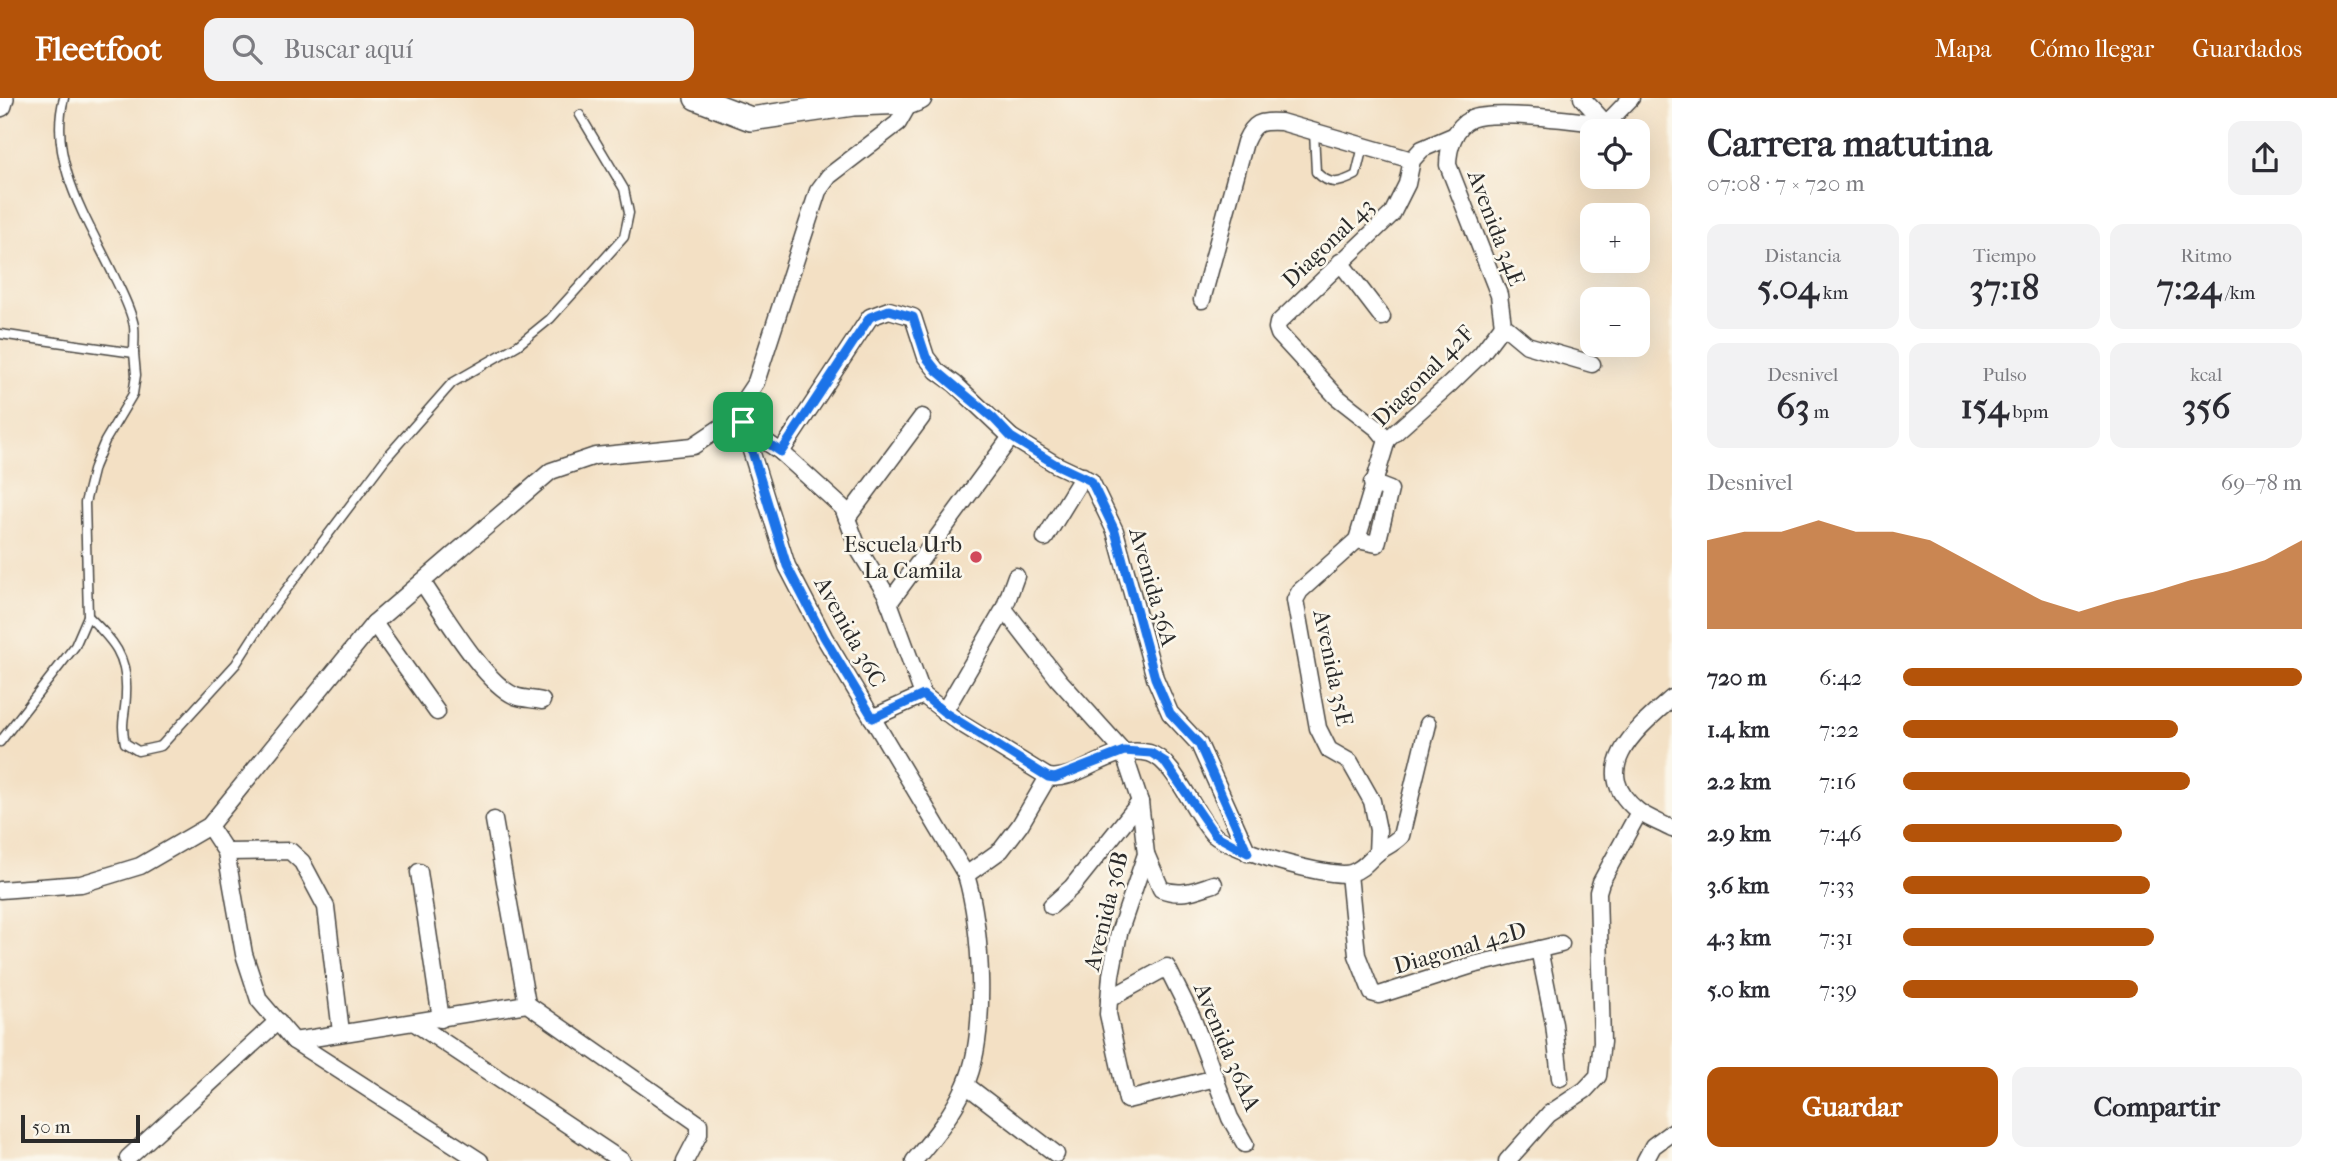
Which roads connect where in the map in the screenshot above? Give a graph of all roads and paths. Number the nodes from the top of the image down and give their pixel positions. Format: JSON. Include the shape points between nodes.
{"nodes":[{"id":1,"x":2,"y":98,"type":"edge"},
{"id":2,"x":64,"y":98,"type":"edge"},
{"id":3,"x":695,"y":98,"type":"edge"},
{"id":4,"x":1582,"y":98,"type":"edge"},
{"id":5,"x":1631,"y":98,"type":"edge"},
{"id":6,"x":915,"y":100,"type":"edge"},
{"id":7,"x":851,"y":101,"type":"edge"},
{"id":8,"x":0,"y":105,"type":"edge"},
{"id":9,"x":580,"y":115,"type":"dead end"},
{"id":10,"x":1601,"y":119,"type":"edge"},
{"id":11,"x":1611,"y":119,"type":"edge"},
{"id":12,"x":1580,"y":122,"type":"edge"},
{"id":13,"x":1314,"y":132,"type":"junction"},
{"id":14,"x":1455,"y":135,"type":"junction"},
{"id":15,"x":1363,"y":146,"type":"junction"},
{"id":16,"x":1412,"y":160,"type":"junction"},
{"id":17,"x":1340,"y":262,"type":"junction"},
{"id":18,"x":1202,"y":300,"type":"dead end"},
{"id":19,"x":1382,"y":317,"type":"dead end"},
{"id":20,"x":1503,"y":325,"type":"junction"},
{"id":21,"x":0,"y":334,"type":"edge"},
{"id":22,"x":134,"y":353,"type":"junction"},
{"id":23,"x":1591,"y":364,"type":"dead end"},
{"id":24,"x":741,"y":415,"type":"junction"},
{"id":25,"x":922,"y":416,"type":"dead end"},
{"id":26,"x":1011,"y":437,"type":"junction"},
{"id":27,"x":1387,"y":440,"type":"junction"},
{"id":28,"x":781,"y":452,"type":"junction"},
{"id":29,"x":1083,"y":476,"type":"junction"},
{"id":30,"x":847,"y":518,"type":"junction"},
{"id":31,"x":1045,"y":538,"type":"dead end"},
{"id":32,"x":1016,"y":576,"type":"dead end"},
{"id":33,"x":422,"y":582,"type":"junction"},
{"id":34,"x":1296,"y":600,"type":"joint"},
{"id":35,"x":889,"y":603,"type":"junction"},
{"id":36,"x":1004,"y":609,"type":"junction"},
{"id":37,"x":88,"y":616,"type":"junction"},
{"id":38,"x":374,"y":624,"type":"junction"},
{"id":39,"x":923,"y":695,"type":"junction"},
{"id":40,"x":1672,"y":698,"type":"edge"},
{"id":41,"x":542,"y":701,"type":"dead end"},
{"id":42,"x":437,"y":712,"type":"dead end"},
{"id":43,"x":944,"y":712,"type":"junction"},
{"id":44,"x":873,"y":718,"type":"junction"},
{"id":45,"x":1428,"y":724,"type":"dead end"},
{"id":46,"x":0,"y":742,"type":"edge"},
{"id":47,"x":1124,"y":751,"type":"junction"},
{"id":48,"x":1048,"y":777,"type":"junction"},
{"id":49,"x":1140,"y":802,"type":"junction"},
{"id":50,"x":1639,"y":812,"type":"junction"},
{"id":51,"x":494,"y":820,"type":"dead end"},
{"id":52,"x":209,"y":826,"type":"junction"},
{"id":53,"x":1672,"y":829,"type":"edge"},
{"id":54,"x":226,"y":852,"type":"junction"},
{"id":55,"x":1248,"y":853,"type":"junction"},
{"id":56,"x":1377,"y":853,"type":"junction"},
{"id":57,"x":1146,"y":854,"type":"junction"},
{"id":58,"x":419,"y":872,"type":"dead end"},
{"id":59,"x":1349,"y":874,"type":"junction"},
{"id":60,"x":966,"y":875,"type":"junction"},
{"id":61,"x":1214,"y":884,"type":"dead end"},
{"id":62,"x":0,"y":890,"type":"edge"},
{"id":63,"x":1051,"y":906,"type":"dead end"},
{"id":64,"x":1561,"y":944,"type":"dead end"},
{"id":65,"x":1539,"y":949,"type":"junction"},
{"id":66,"x":1109,"y":999,"type":"junction"},
{"id":67,"x":527,"y":1004,"type":"junction"},
{"id":68,"x":441,"y":1018,"type":"junction"},
{"id":69,"x":278,"y":1021,"type":"junction"},
{"id":70,"x":415,"y":1023,"type":"junction"},
{"id":71,"x":341,"y":1032,"type":"junction"},
{"id":72,"x":294,"y":1041,"type":"junction"},
{"id":73,"x":1216,"y":1079,"type":"junction"},
{"id":74,"x":1560,"y":1079,"type":"dead end"},
{"id":75,"x":966,"y":1085,"type":"junction"},
{"id":76,"x":1672,"y":1132,"type":"edge"},
{"id":77,"x":1245,"y":1144,"type":"dead end"},
{"id":78,"x":1056,"y":1154,"type":"dead end"},
{"id":79,"x":128,"y":1158,"type":"dead end"},
{"id":80,"x":480,"y":1161,"type":"edge"},
{"id":81,"x":622,"y":1161,"type":"edge"},
{"id":82,"x":685,"y":1161,"type":"edge"},
{"id":83,"x":914,"y":1161,"type":"edge"},
{"id":84,"x":1507,"y":1161,"type":"edge"},
{"id":85,"x":1645,"y":1161,"type":"edge"}],
"edges":[{"from":1,"to":8,"type":"main road"},
{"from":2,"to":22,"type":"lane","via":[[60,140],[65,170],[122,292],[134,325]]},
{"from":3,"to":7,"type":"main road","via":[[751,119]]},
{"from":4,"to":10,"type":"street"},
{"from":5,"to":11,"type":"street"},
{"from":6,"to":7,"type":"main road"},
{"from":6,"to":24,"type":"street","via":[[898,123],[829,176],[818,191]]},
{"from":9,"to":37,"type":"lane","via":[[624,189],[629,213],[624,237],[550,319],[517,345],[452,383],[386,458],[268,614],[236,664],[161,746],[138,751],[125,743],[121,725],[127,693],[124,663],[114,643]]},
{"from":12,"to":14,"type":"street","via":[[1490,115],[1469,119]]},
{"from":13,"to":15,"type":"street"},
{"from":13,"to":15,"type":"lane","via":[[1316,172],[1325,181],[1342,182],[1356,175]]},
{"from":13,"to":18,"type":"street","via":[[1262,121],[1251,129]]},
{"from":14,"to":16,"type":"street","via":[[1422,149]]},
{"from":14,"to":20,"type":"street","name":"Avenida 34E","via":[[1448,149],[1448,165],[1499,295]]},
{"from":15,"to":16,"type":"street"},
{"from":16,"to":17,"type":"street","name":"Diagonal 43","via":[[1407,184],[1392,214]]},
{"from":17,"to":19,"type":"street"},
{"from":17,"to":27,"type":"street","name":"Diagonal 43","via":[[1277,328],[1337,397]]},
{"from":20,"to":23,"type":"street","via":[[1527,345]]},
{"from":20,"to":27,"type":"street","name":"Diagonal 42F","via":[[1481,354]]},
{"from":21,"to":22,"type":"lane"},
{"from":22,"to":37,"type":"lane","via":[[132,394],[94,467],[85,503]]},
{"from":24,"to":28,"type":"street","via":[[759,437]]},
{"from":24,"to":33,"type":"street","via":[[693,446],[594,456],[551,471]]},
{"from":24,"to":44,"type":"street","name":"Avenida 36C","via":[[787,566]]},
{"from":25,"to":30,"type":"street"},
{"from":26,"to":28,"type":"street","via":[[937,371],[926,357],[913,317],[889,310],[870,317]]},
{"from":26,"to":29,"type":"street"},
{"from":26,"to":35,"type":"street"},
{"from":27,"to":34,"type":"street","name":"Diagonal 42F","via":[[1357,540],[1300,591]]},
{"from":28,"to":30,"type":"street","via":[[843,508]]},
{"from":29,"to":31,"type":"street"},
{"from":29,"to":55,"type":"street","name":"Avenida 36A","via":[[1091,481],[1115,531],[1155,678],[1170,713],[1199,744]]},
{"from":30,"to":35,"type":"street"},
{"from":32,"to":36,"type":"street"},
{"from":33,"to":38,"type":"street"},
{"from":33,"to":41,"type":"street","via":[[500,686],[516,696]]},
{"from":34,"to":56,"type":"street","name":"Avenida 35E","via":[[1318,728],[1329,750],[1350,762],[1372,801]]},
{"from":35,"to":39,"type":"street"},
{"from":36,"to":43,"type":"street"},
{"from":36,"to":47,"type":"street","name":"Avenida 36B","via":[[1059,680]]},
{"from":37,"to":46,"type":"lane","via":[[75,646]]},
{"from":38,"to":42,"type":"street"},
{"from":38,"to":52,"type":"street"},
{"from":39,"to":43,"type":"street"},
{"from":39,"to":44,"type":"street"},
{"from":40,"to":50,"type":"street","via":[[1620,751],[1616,768],[1619,790]]},
{"from":43,"to":48,"type":"street"},
{"from":44,"to":60,"type":"street","name":"Avenida 36C"},
{"from":45,"to":56,"type":"street","via":[[1401,836]]},
{"from":47,"to":48,"type":"street","via":[[1060,777]]},
{"from":47,"to":49,"type":"street","name":"Avenida 36B"},
{"from":47,"to":55,"type":"street","via":[[1151,753],[1164,761],[1215,835]]},
{"from":48,"to":60,"type":"street","via":[[1001,850]]},
{"from":49,"to":57,"type":"street","name":"Avenida 36B"},
{"from":49,"to":63,"type":"street","via":[[1072,887]]},
{"from":50,"to":53,"type":"street"},
{"from":50,"to":84,"type":"street","via":[[1598,892],[1602,1042],[1598,1076],[1586,1090],[1549,1114]]},
{"from":51,"to":67,"type":"street"},
{"from":52,"to":54,"type":"street"},
{"from":52,"to":62,"type":"street","via":[[140,866],[81,884]]},
{"from":54,"to":69,"type":"street","via":[[244,954],[259,1000]]},
{"from":54,"to":71,"type":"street","via":[[290,851],[302,862],[326,907]]},
{"from":55,"to":59,"type":"street"},
{"from":56,"to":59,"type":"street","via":[[1365,867]]},
{"from":57,"to":61,"type":"street","via":[[1161,889],[1172,894]]},
{"from":57,"to":66,"type":"street","name":"Avenida 36B","via":[[1119,933]]},
{"from":58,"to":68,"type":"street"},
{"from":59,"to":65,"type":"street","name":"Diagonal 42D","via":[[1357,955],[1372,993],[1379,995]]},
{"from":60,"to":75,"type":"street","name":"Avenida 36C","via":[[981,985],[979,1031]]},
{"from":64,"to":65,"type":"street","name":"Diagonal 42D"},
{"from":65,"to":74,"type":"street"},
{"from":66,"to":73,"type":"street","name":"Avenida 36AA","via":[[1167,967]]},
{"from":66,"to":73,"type":"street","name":"Avenida 36B","via":[[1108,1014],[1127,1100]]},
{"from":67,"to":68,"type":"street"},
{"from":67,"to":82,"type":"street","via":[[699,1124],[699,1134]]},
{"from":68,"to":70,"type":"street"},
{"from":69,"to":72,"type":"street"},
{"from":69,"to":79,"type":"street"},
{"from":70,"to":71,"type":"street"},
{"from":70,"to":81,"type":"street"},
{"from":71,"to":72,"type":"street"},
{"from":72,"to":80,"type":"street"},
{"from":73,"to":77,"type":"street","name":"Avenida 36AA"},
{"from":75,"to":78,"type":"street"},
{"from":75,"to":83,"type":"street","name":"Avenida 36C","via":[[943,1125]]},
{"from":76,"to":85,"type":"street","via":[[1653,1146]]}]}
